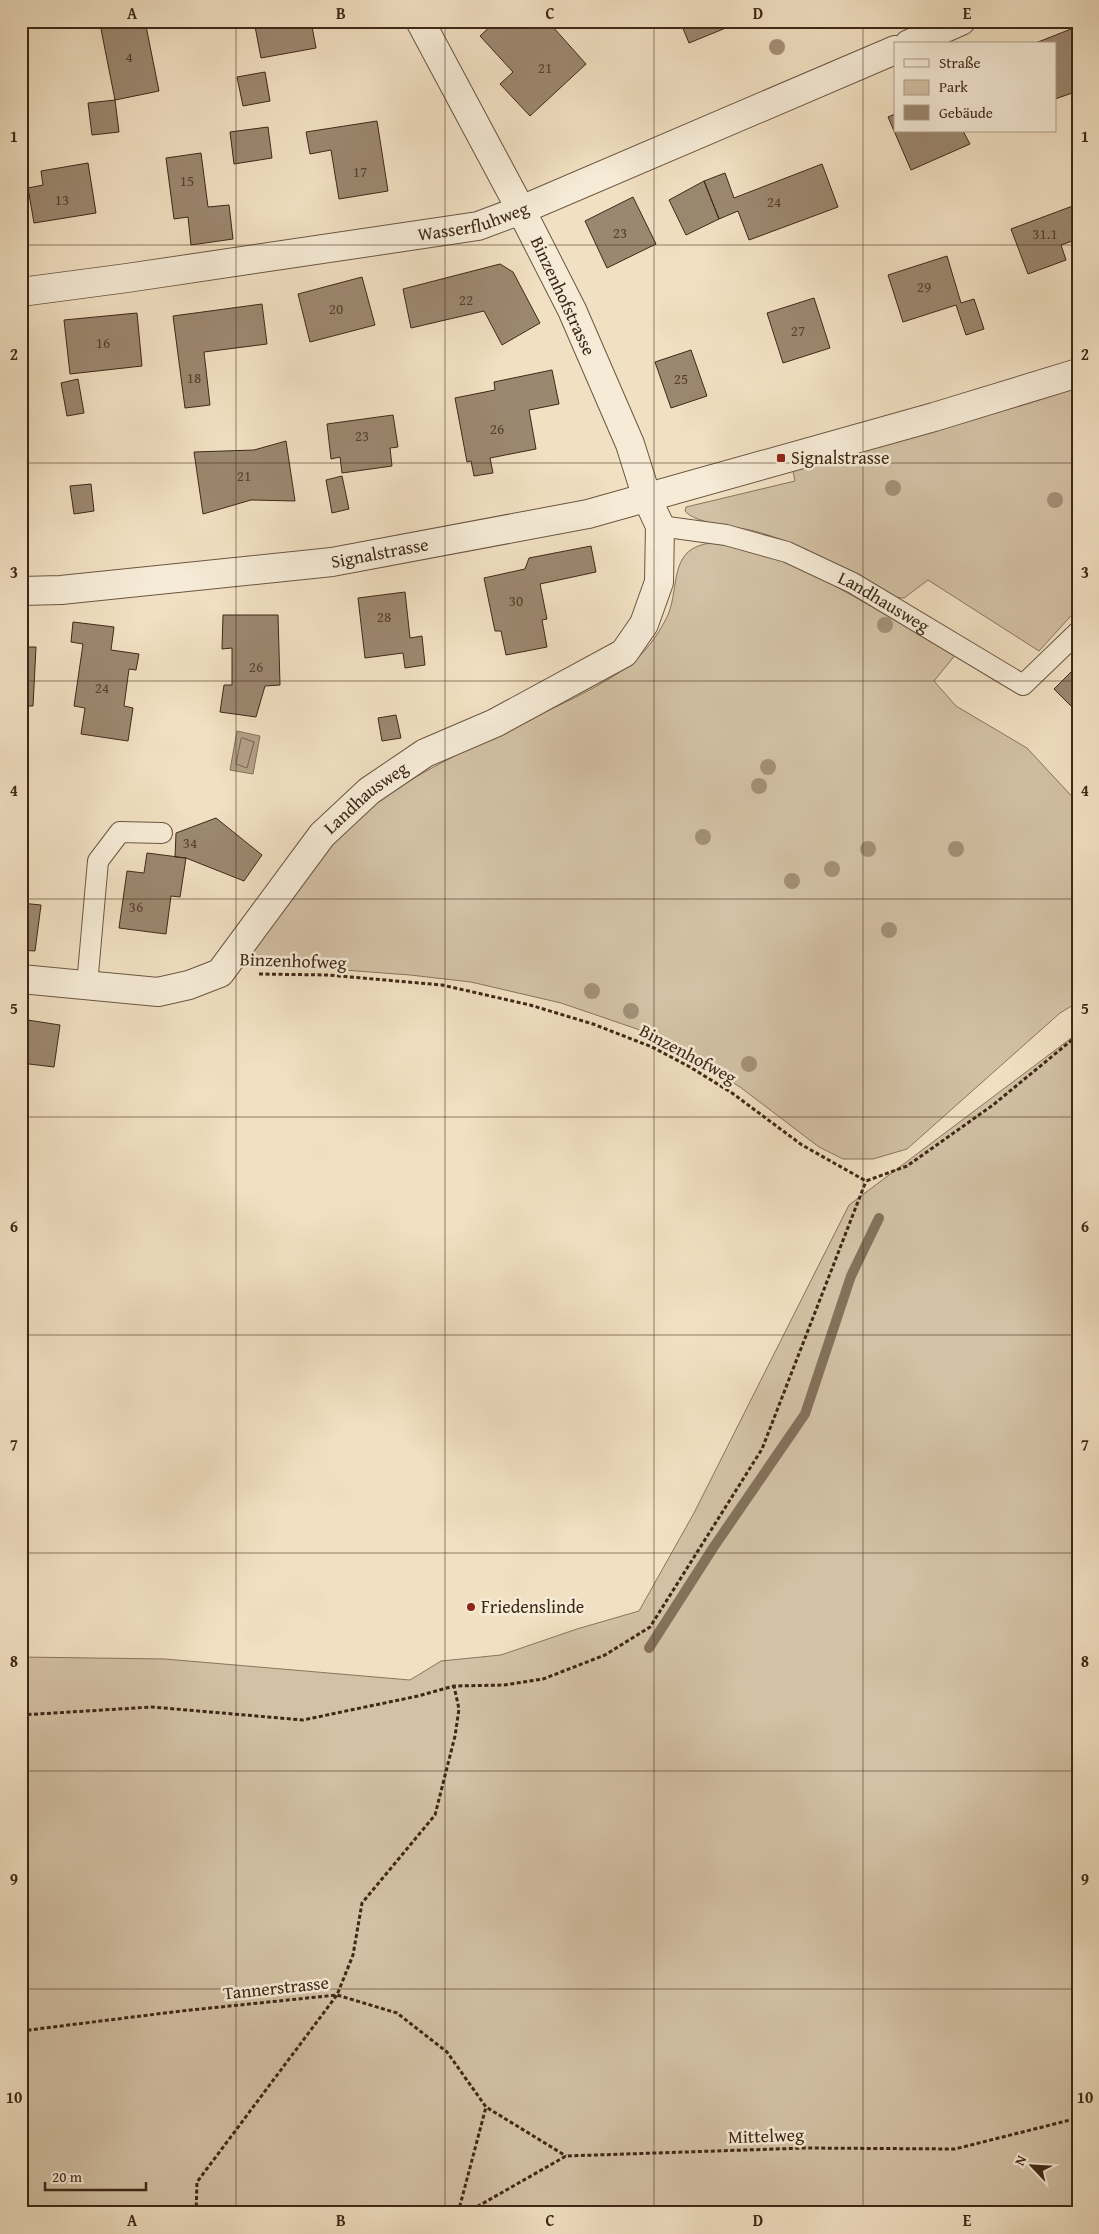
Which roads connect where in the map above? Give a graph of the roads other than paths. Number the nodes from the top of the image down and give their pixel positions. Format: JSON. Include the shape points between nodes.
{"nodes":[{"id":1,"x":420,"y":21,"type":"edge"},
{"id":2,"x":961,"y":21,"type":"edge"},
{"id":3,"x":914,"y":42,"type":"edge"},
{"id":4,"x":894,"y":50,"type":"edge"},
{"id":5,"x":521,"y":210,"type":"junction"},
{"id":6,"x":21,"y":292,"type":"edge"},
{"id":7,"x":1078,"y":373,"type":"edge"},
{"id":8,"x":648,"y":498,"type":"junction"},
{"id":9,"x":660,"y":526,"type":"junction"},
{"id":10,"x":21,"y":591,"type":"edge"},
{"id":11,"x":1078,"y":632,"type":"edge"},
{"id":12,"x":162,"y":833,"type":"dead end"},
{"id":13,"x":21,"y":979,"type":"edge"},
{"id":14,"x":87,"y":985,"type":"junction"}],
"edges":[{"from":1,"to":5,"type":"street","name":"Binzenhofstrasse"},
{"from":2,"to":3,"type":"street"},
{"from":4,"to":5,"type":"street","name":"Wasserfluhweg"},
{"from":5,"to":6,"type":"street","name":"Wasserfluhweg","via":[[478,226]]},
{"from":5,"to":8,"type":"street","name":"Binzenhofstrasse","via":[[572,310],[630,444]]},
{"from":7,"to":8,"type":"street","name":"Signalstrasse"},
{"from":8,"to":9,"type":"street","name":"Landhausweg"},
{"from":8,"to":10,"type":"street","name":"Signalstrasse","via":[[588,514],[332,562],[61,590]]},
{"from":9,"to":11,"type":"lane","name":"Landhausweg","via":[[726,535],[787,552],[853,583],[1023,685]]},
{"from":9,"to":14,"type":"street","name":"Landhausweg","via":[[659,582],[644,624],[624,653],[495,723],[425,753],[369,791],[322,836],[220,973],[158,992]]},
{"from":12,"to":14,"type":"lane","via":[[120,832],[98,861]]},
{"from":13,"to":14,"type":"street"}]}
